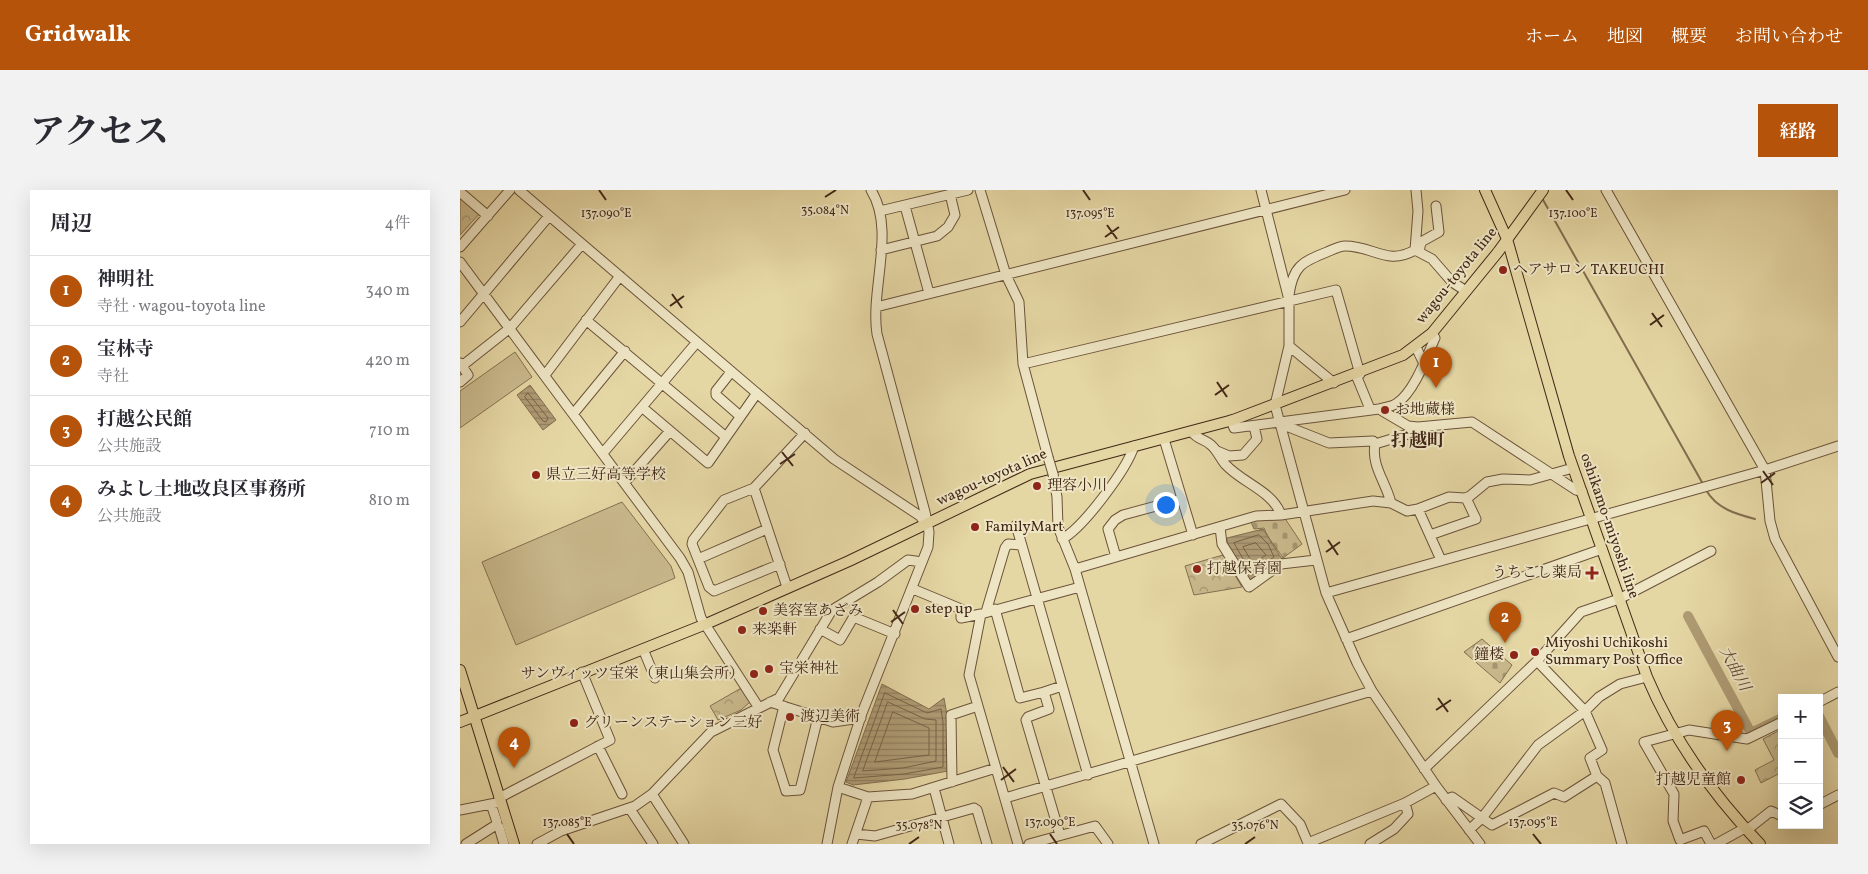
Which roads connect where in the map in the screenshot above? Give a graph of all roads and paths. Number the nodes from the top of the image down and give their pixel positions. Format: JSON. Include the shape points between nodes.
{"nodes":[{"id":1,"x":510,"y":190,"type":"edge"},
{"id":2,"x":519,"y":190,"type":"edge"},
{"id":3,"x":871,"y":190,"type":"edge"},
{"id":4,"x":968,"y":190,"type":"edge"},
{"id":5,"x":980,"y":190,"type":"edge"},
{"id":6,"x":1261,"y":190,"type":"edge"},
{"id":7,"x":1345,"y":190,"type":"edge"},
{"id":8,"x":1416,"y":190,"type":"edge"},
{"id":9,"x":1485,"y":190,"type":"edge"},
{"id":10,"x":1543,"y":190,"type":"edge"},
{"id":11,"x":1606,"y":190,"type":"edge"},
{"id":12,"x":460,"y":192,"type":"edge"},
{"id":13,"x":950,"y":194,"type":"junction"},
{"id":14,"x":905,"y":206,"type":"junction"},
{"id":15,"x":1436,"y":206,"type":"dead end"},
{"id":16,"x":1265,"y":210,"type":"junction"},
{"id":17,"x":880,"y":212,"type":"junction"},
{"id":18,"x":488,"y":216,"type":"junction"},
{"id":19,"x":549,"y":216,"type":"junction"},
{"id":20,"x":1507,"y":239,"type":"junction"},
{"id":21,"x":915,"y":241,"type":"junction"},
{"id":22,"x":582,"y":244,"type":"junction"},
{"id":23,"x":460,"y":247,"type":"edge"},
{"id":24,"x":880,"y":250,"type":"junction"},
{"id":25,"x":1417,"y":251,"type":"junction"},
{"id":26,"x":460,"y":262,"type":"edge"},
{"id":27,"x":1006,"y":275,"type":"junction"},
{"id":28,"x":620,"y":276,"type":"junction"},
{"id":29,"x":1466,"y":291,"type":"junction"},
{"id":30,"x":484,"y":293,"type":"junction"},
{"id":31,"x":929,"y":294,"type":"junction"},
{"id":32,"x":1289,"y":300,"type":"junction"},
{"id":33,"x":876,"y":307,"type":"junction"},
{"id":34,"x":586,"y":320,"type":"junction"},
{"id":35,"x":460,"y":322,"type":"edge"},
{"id":36,"x":510,"y":328,"type":"junction"},
{"id":37,"x":1432,"y":333,"type":"junction"},
{"id":38,"x":697,"y":342,"type":"junction"},
{"id":39,"x":1290,"y":346,"type":"junction"},
{"id":40,"x":1416,"y":347,"type":"junction"},
{"id":41,"x":625,"y":351,"type":"junction"},
{"id":42,"x":461,"y":364,"type":"edge"},
{"id":43,"x":1023,"y":364,"type":"junction"},
{"id":44,"x":1424,"y":364,"type":"junction"},
{"id":45,"x":732,"y":372,"type":"junction"},
{"id":46,"x":1358,"y":374,"type":"junction"},
{"id":47,"x":545,"y":375,"type":"junction"},
{"id":48,"x":460,"y":382,"type":"edge"},
{"id":49,"x":664,"y":383,"type":"junction"},
{"id":50,"x":1334,"y":383,"type":"junction"},
{"id":51,"x":757,"y":393,"type":"junction"},
{"id":52,"x":1275,"y":405,"type":"junction"},
{"id":53,"x":643,"y":408,"type":"junction"},
{"id":54,"x":1381,"y":409,"type":"junction"},
{"id":55,"x":574,"y":413,"type":"junction"},
{"id":56,"x":740,"y":416,"type":"junction"},
{"id":57,"x":1230,"y":420,"type":"junction"},
{"id":58,"x":1281,"y":423,"type":"junction"},
{"id":59,"x":1254,"y":426,"type":"junction"},
{"id":60,"x":1418,"y":427,"type":"junction"},
{"id":61,"x":670,"y":431,"type":"junction"},
{"id":62,"x":1192,"y":432,"type":"junction"},
{"id":63,"x":805,"y":434,"type":"junction"},
{"id":64,"x":726,"y":437,"type":"junction"},
{"id":65,"x":1164,"y":439,"type":"junction"},
{"id":66,"x":1375,"y":444,"type":"junction"},
{"id":67,"x":1134,"y":446,"type":"junction"},
{"id":68,"x":1838,"y":446,"type":"edge"},
{"id":69,"x":1217,"y":451,"type":"junction"},
{"id":70,"x":604,"y":453,"type":"junction"},
{"id":71,"x":1574,"y":468,"type":"junction"},
{"id":72,"x":1765,"y":470,"type":"junction"},
{"id":73,"x":1553,"y":474,"type":"junction"},
{"id":74,"x":625,"y":482,"type":"junction"},
{"id":75,"x":754,"y":488,"type":"junction"},
{"id":76,"x":1582,"y":491,"type":"junction"},
{"id":77,"x":1466,"y":498,"type":"junction"},
{"id":78,"x":1182,"y":499,"type":"junction"},
{"id":79,"x":1391,"y":503,"type":"junction"},
{"id":80,"x":1418,"y":509,"type":"junction"},
{"id":81,"x":1304,"y":512,"type":"junction"},
{"id":82,"x":1281,"y":516,"type":"junction"},
{"id":83,"x":1592,"y":518,"type":"junction"},
{"id":84,"x":926,"y":524,"type":"junction"},
{"id":85,"x":1016,"y":525,"type":"dead end"},
{"id":86,"x":1220,"y":527,"type":"junction"},
{"id":87,"x":768,"y":529,"type":"junction"},
{"id":88,"x":1192,"y":535,"type":"junction"},
{"id":89,"x":1430,"y":536,"type":"junction"},
{"id":90,"x":1062,"y":539,"type":"junction"},
{"id":91,"x":1021,"y":545,"type":"junction"},
{"id":92,"x":1602,"y":550,"type":"junction"},
{"id":93,"x":1711,"y":551,"type":"dead end"},
{"id":94,"x":1116,"y":557,"type":"junction"},
{"id":95,"x":698,"y":559,"type":"junction"},
{"id":96,"x":1316,"y":560,"type":"junction"},
{"id":97,"x":1441,"y":560,"type":"junction"},
{"id":98,"x":922,"y":562,"type":"junction"},
{"id":99,"x":780,"y":564,"type":"junction"},
{"id":100,"x":1075,"y":569,"type":"junction"},
{"id":101,"x":1080,"y":587,"type":"junction"},
{"id":102,"x":787,"y":588,"type":"junction"},
{"id":103,"x":913,"y":589,"type":"junction"},
{"id":104,"x":1326,"y":593,"type":"junction"},
{"id":105,"x":1037,"y":597,"type":"junction"},
{"id":106,"x":1619,"y":598,"type":"junction"},
{"id":107,"x":995,"y":609,"type":"junction"},
{"id":108,"x":983,"y":613,"type":"junction"},
{"id":109,"x":706,"y":624,"type":"junction"},
{"id":110,"x":820,"y":629,"type":"junction"},
{"id":111,"x":895,"y":634,"type":"junction"},
{"id":112,"x":1346,"y":639,"type":"junction"},
{"id":113,"x":643,"y":649,"type":"junction"},
{"id":114,"x":1838,"y":656,"type":"edge"},
{"id":115,"x":1537,"y":661,"type":"junction"},
{"id":116,"x":460,"y":670,"type":"edge"},
{"id":117,"x":582,"y":672,"type":"junction"},
{"id":118,"x":1647,"y":677,"type":"junction"},
{"id":119,"x":655,"y":678,"type":"dead end"},
{"id":120,"x":1062,"y":686,"type":"junction"},
{"id":121,"x":1372,"y":691,"type":"junction"},
{"id":122,"x":1044,"y":692,"type":"junction"},
{"id":123,"x":1838,"y":692,"type":"edge"},
{"id":124,"x":1823,"y":700,"type":"edge"},
{"id":125,"x":770,"y":702,"type":"junction"},
{"id":126,"x":784,"y":706,"type":"junction"},
{"id":127,"x":978,"y":706,"type":"junction"},
{"id":128,"x":759,"y":708,"type":"junction"},
{"id":129,"x":1585,"y":711,"type":"junction"},
{"id":130,"x":474,"y":716,"type":"junction"},
{"id":131,"x":818,"y":717,"type":"junction"},
{"id":132,"x":860,"y":718,"type":"junction"},
{"id":133,"x":460,"y":722,"type":"edge"},
{"id":134,"x":1778,"y":724,"type":"edge"},
{"id":135,"x":1673,"y":733,"type":"junction"},
{"id":136,"x":598,"y":746,"type":"junction"},
{"id":137,"x":1130,"y":762,"type":"junction"},
{"id":138,"x":996,"y":768,"type":"junction"},
{"id":139,"x":1424,"y":769,"type":"junction"},
{"id":140,"x":1088,"y":775,"type":"junction"},
{"id":141,"x":1597,"y":776,"type":"junction"},
{"id":142,"x":952,"y":782,"type":"junction"},
{"id":143,"x":1436,"y":786,"type":"junction"},
{"id":144,"x":838,"y":787,"type":"junction"},
{"id":145,"x":1046,"y":787,"type":"junction"},
{"id":146,"x":934,"y":788,"type":"junction"},
{"id":147,"x":622,"y":794,"type":"dead end"},
{"id":148,"x":652,"y":794,"type":"junction"},
{"id":149,"x":1838,"y":795,"type":"edge"},
{"id":150,"x":868,"y":797,"type":"junction"},
{"id":151,"x":1005,"y":798,"type":"junction"},
{"id":152,"x":1446,"y":800,"type":"junction"},
{"id":153,"x":497,"y":801,"type":"junction"},
{"id":154,"x":1405,"y":803,"type":"junction"},
{"id":155,"x":1823,"y":803,"type":"edge"},
{"id":156,"x":630,"y":809,"type":"junction"},
{"id":157,"x":460,"y":810,"type":"edge"},
{"id":158,"x":1778,"y":814,"type":"edge"},
{"id":159,"x":942,"y":817,"type":"junction"},
{"id":160,"x":1482,"y":818,"type":"junction"},
{"id":161,"x":496,"y":824,"type":"junction"},
{"id":162,"x":1746,"y":829,"type":"junction"},
{"id":163,"x":1469,"y":830,"type":"junction"},
{"id":164,"x":856,"y":834,"type":"junction"},
{"id":165,"x":1060,"y":836,"type":"junction"},
{"id":166,"x":539,"y":842,"type":"edge"},
{"id":167,"x":466,"y":844,"type":"edge"},
{"id":168,"x":504,"y":844,"type":"edge"},
{"id":169,"x":514,"y":844,"type":"edge"},
{"id":170,"x":653,"y":844,"type":"edge"},
{"id":171,"x":684,"y":844,"type":"edge"},
{"id":172,"x":827,"y":844,"type":"edge"},
{"id":173,"x":852,"y":844,"type":"edge"},
{"id":174,"x":949,"y":844,"type":"edge"},
{"id":175,"x":987,"y":844,"type":"edge"},
{"id":176,"x":1018,"y":844,"type":"edge"},
{"id":177,"x":1028,"y":844,"type":"edge"},
{"id":178,"x":1108,"y":844,"type":"edge"},
{"id":179,"x":1154,"y":844,"type":"edge"},
{"id":180,"x":1201,"y":844,"type":"edge"},
{"id":181,"x":1370,"y":844,"type":"edge"},
{"id":182,"x":1480,"y":844,"type":"edge"},
{"id":183,"x":1622,"y":844,"type":"edge"},
{"id":184,"x":1711,"y":844,"type":"edge"},
{"id":185,"x":1716,"y":844,"type":"edge"},
{"id":186,"x":1760,"y":844,"type":"edge"}],
"edges":[{"from":1,"to":18,"type":"street"},
{"from":2,"to":19,"type":"street"},
{"from":3,"to":17,"type":"street"},
{"from":4,"to":13,"type":"street"},
{"from":5,"to":27,"type":"street"},
{"from":6,"to":16,"type":"street"},
{"from":7,"to":16,"type":"street"},
{"from":8,"to":25,"type":"street"},
{"from":9,"to":20,"type":"main road","name":"oshikamo-miyoshi line"},
{"from":10,"to":20,"type":"main road","name":"wagou-toyota line"},
{"from":11,"to":72,"type":"street"},
{"from":12,"to":18,"type":"street"},
{"from":13,"to":14,"type":"street"},
{"from":13,"to":21,"type":"street","via":[[955,215],[948,228],[937,236]]},
{"from":14,"to":17,"type":"street"},
{"from":14,"to":21,"type":"street"},
{"from":15,"to":25,"type":"street","via":[[1439,232],[1421,242]]},
{"from":16,"to":27,"type":"street"},
{"from":16,"to":32,"type":"street"},
{"from":17,"to":24,"type":"street"},
{"from":18,"to":23,"type":"street"},
{"from":19,"to":22,"type":"street"},
{"from":19,"to":30,"type":"street"},
{"from":20,"to":29,"type":"main road","name":"wagou-toyota line"},
{"from":20,"to":71,"type":"main road","name":"oshikamo-miyoshi line","via":[[1550,397]]},
{"from":21,"to":24,"type":"street"},
{"from":21,"to":31,"type":"street"},
{"from":22,"to":28,"type":"street"},
{"from":22,"to":36,"type":"street"},
{"from":24,"to":33,"type":"street"},
{"from":25,"to":29,"type":"street","via":[[1432,259],[1452,282]]},
{"from":25,"to":32,"type":"street","via":[[1393,258],[1365,248],[1335,248],[1305,260],[1299,266]]},
{"from":26,"to":30,"type":"street"},
{"from":27,"to":31,"type":"street"},
{"from":27,"to":43,"type":"street","via":[[1019,302]]},
{"from":28,"to":34,"type":"street"},
{"from":28,"to":38,"type":"street"},
{"from":29,"to":37,"type":"main road","name":"wagou-toyota line"},
{"from":30,"to":35,"type":"street"},
{"from":30,"to":36,"type":"street"},
{"from":31,"to":33,"type":"street"},
{"from":32,"to":39,"type":"street"},
{"from":32,"to":43,"type":"street"},
{"from":32,"to":46,"type":"street","via":[[1336,290]]},
{"from":33,"to":84,"type":"street","via":[[879,342],[926,512]]},
{"from":34,"to":41,"type":"street"},
{"from":34,"to":47,"type":"street"},
{"from":36,"to":42,"type":"street"},
{"from":36,"to":47,"type":"street"},
{"from":37,"to":40,"type":"main road","name":"wagou-toyota line"},
{"from":37,"to":44,"type":"street","via":[[1435,338]]},
{"from":38,"to":45,"type":"street"},
{"from":38,"to":49,"type":"street"},
{"from":39,"to":50,"type":"street"},
{"from":39,"to":52,"type":"street"},
{"from":40,"to":44,"type":"street"},
{"from":40,"to":46,"type":"main road","name":"wagou-toyota line"},
{"from":41,"to":49,"type":"street"},
{"from":41,"to":55,"type":"street"},
{"from":42,"to":48,"type":"street","via":[[468,375]]},
{"from":43,"to":90,"type":"street","bridge":true,"via":[[1053,474]]},
{"from":44,"to":54,"type":"street","via":[[1403,399]]},
{"from":45,"to":51,"type":"street"},
{"from":45,"to":56,"type":"street","via":[[716,394]]},
{"from":46,"to":50,"type":"main road","name":"wagou-toyota line"},
{"from":46,"to":54,"type":"street"},
{"from":47,"to":55,"type":"street"},
{"from":49,"to":53,"type":"street"},
{"from":49,"to":64,"type":"street"},
{"from":50,"to":52,"type":"main road","name":"wagou-toyota line"},
{"from":51,"to":56,"type":"street"},
{"from":51,"to":63,"type":"street"},
{"from":52,"to":57,"type":"main road","name":"wagou-toyota line"},
{"from":52,"to":58,"type":"street"},
{"from":53,"to":61,"type":"street"},
{"from":53,"to":70,"type":"street"},
{"from":54,"to":58,"type":"street"},
{"from":54,"to":60,"type":"street","via":[[1408,426]]},
{"from":55,"to":70,"type":"street"},
{"from":56,"to":64,"type":"street"},
{"from":57,"to":59,"type":"street","via":[[1234,428]]},
{"from":57,"to":62,"type":"main road","name":"wagou-toyota line"},
{"from":58,"to":59,"type":"street"},
{"from":58,"to":66,"type":"street","via":[[1329,443],[1373,441]]},
{"from":58,"to":81,"type":"street"},
{"from":59,"to":69,"type":"street","via":[[1258,439],[1243,455],[1228,456]]},
{"from":60,"to":66,"type":"street","via":[[1415,432]]},
{"from":60,"to":73,"type":"street","via":[[1472,422]]},
{"from":61,"to":64,"type":"street","via":[[708,462]]},
{"from":61,"to":74,"type":"street"},
{"from":62,"to":65,"type":"main road","name":"wagou-toyota line"},
{"from":62,"to":69,"type":"street"},
{"from":63,"to":75,"type":"street"},
{"from":63,"to":84,"type":"street","via":[[845,468],[920,516]]},
{"from":65,"to":67,"type":"main road","name":"wagou-toyota line"},
{"from":65,"to":78,"type":"street"},
{"from":66,"to":79,"type":"street","via":[[1377,471]]},
{"from":67,"to":84,"type":"main road","name":"wagou-toyota line","via":[[1030,474]]},
{"from":67,"to":90,"type":"street","via":[[1110,487],[1072,534]]},
{"from":68,"to":72,"type":"street"},
{"from":69,"to":82,"type":"street","via":[[1242,480],[1275,502]]},
{"from":70,"to":74,"type":"street"},
{"from":71,"to":73,"type":"street"},
{"from":71,"to":76,"type":"main road","name":"oshikamo-miyoshi line"},
{"from":72,"to":83,"type":"street"},
{"from":72,"to":114,"type":"street","via":[[1775,539]]},
{"from":73,"to":76,"type":"street"},
{"from":73,"to":77,"type":"street","via":[[1530,480],[1487,482]]},
{"from":74,"to":109,"type":"street","via":[[688,572],[697,611]]},
{"from":75,"to":87,"type":"street"},
{"from":75,"to":95,"type":"street","via":[[724,500],[693,540]]},
{"from":76,"to":83,"type":"main road","name":"oshikamo-miyoshi line"},
{"from":77,"to":80,"type":"street","via":[[1450,497]]},
{"from":77,"to":89,"type":"street","via":[[1476,520]]},
{"from":78,"to":88,"type":"street"},
{"from":78,"to":94,"type":"street","via":[[1115,520],[1108,529]]},
{"from":79,"to":80,"type":"street","via":[[1407,510]]},
{"from":79,"to":81,"type":"street","via":[[1366,502]]},
{"from":80,"to":89,"type":"street"},
{"from":81,"to":82,"type":"street"},
{"from":81,"to":96,"type":"street"},
{"from":82,"to":86,"type":"street","via":[[1256,516]]},
{"from":83,"to":92,"type":"main road","name":"oshikamo-miyoshi line"},
{"from":83,"to":97,"type":"street"},
{"from":84,"to":98,"type":"street","via":[[928,547]]},
{"from":84,"to":102,"type":"main road","name":"wagou-toyota line"},
{"from":85,"to":91,"type":"street"},
{"from":86,"to":88,"type":"street"},
{"from":86,"to":96,"type":"street","via":[[1222,544],[1249,587],[1281,564]]},
{"from":87,"to":95,"type":"street"},
{"from":87,"to":99,"type":"street"},
{"from":88,"to":94,"type":"street"},
{"from":89,"to":97,"type":"street"},
{"from":90,"to":100,"type":"street"},
{"from":91,"to":105,"type":"street"},
{"from":91,"to":108,"type":"street","via":[[1008,544],[1005,548]]},
{"from":92,"to":106,"type":"main road","name":"oshikamo-miyoshi line"},
{"from":92,"to":112,"type":"street"},
{"from":93,"to":106,"type":"street"},
{"from":94,"to":100,"type":"street"},
{"from":95,"to":99,"type":"street","via":[[709,587],[714,591]]},
{"from":96,"to":104,"type":"street"},
{"from":97,"to":104,"type":"street"},
{"from":98,"to":103,"type":"street"},
{"from":98,"to":110,"type":"street","via":[[908,560],[838,605]]},
{"from":99,"to":102,"type":"street"},
{"from":100,"to":101,"type":"street"},
{"from":101,"to":105,"type":"street"},
{"from":101,"to":137,"type":"street"},
{"from":102,"to":109,"type":"main road","name":"wagou-toyota line"},
{"from":103,"to":108,"type":"street","via":[[961,609],[961,618]]},
{"from":103,"to":111,"type":"street"},
{"from":104,"to":112,"type":"street"},
{"from":105,"to":107,"type":"street"},
{"from":105,"to":120,"type":"street"},
{"from":106,"to":115,"type":"street","via":[[1580,612]]},
{"from":106,"to":118,"type":"main road","name":"oshikamo-miyoshi line"},
{"from":107,"to":108,"type":"street"},
{"from":107,"to":122,"type":"street","via":[[1020,698]]},
{"from":108,"to":127,"type":"street","via":[[969,675]]},
{"from":109,"to":113,"type":"main road","name":"wagou-toyota line"},
{"from":109,"to":128,"type":"street"},
{"from":110,"to":111,"type":"street","via":[[840,640],[856,618]]},
{"from":110,"to":125,"type":"street","via":[[779,698]]},
{"from":111,"to":132,"type":"street"},
{"from":112,"to":121,"type":"street"},
{"from":113,"to":117,"type":"main road","name":"wagou-toyota line"},
{"from":113,"to":119,"type":"street"},
{"from":115,"to":129,"type":"street"},
{"from":115,"to":139,"type":"street"},
{"from":116,"to":130,"type":"main road"},
{"from":117,"to":130,"type":"main road","name":"wagou-toyota line"},
{"from":117,"to":136,"type":"street","via":[[610,740]]},
{"from":118,"to":129,"type":"street","via":[[1620,684],[1599,697]]},
{"from":118,"to":135,"type":"main road","name":"oshikamo-miyoshi line"},
{"from":120,"to":122,"type":"street"},
{"from":120,"to":140,"type":"street"},
{"from":121,"to":137,"type":"street"},
{"from":121,"to":139,"type":"street"},
{"from":122,"to":145,"type":"street","via":[[1049,709],[1026,720]]},
{"from":123,"to":124,"type":"street"},
{"from":125,"to":126,"type":"street"},
{"from":125,"to":128,"type":"street"},
{"from":126,"to":131,"type":"street"},
{"from":126,"to":131,"type":"street","via":[[773,750],[786,791],[800,790]]},
{"from":127,"to":138,"type":"street"},
{"from":127,"to":142,"type":"street","via":[[951,715]]},
{"from":128,"to":148,"type":"street","via":[[710,732]]},
{"from":129,"to":141,"type":"street","via":[[1602,750],[1590,758]]},
{"from":129,"to":160,"type":"street","via":[[1538,745]]},
{"from":130,"to":133,"type":"main road","name":"wagou-toyota line"},
{"from":130,"to":153,"type":"main road"},
{"from":131,"to":132,"type":"street","via":[[833,722]]},
{"from":132,"to":144,"type":"street"},
{"from":134,"to":135,"type":"street","via":[[1747,739],[1689,730]]},
{"from":135,"to":162,"type":"main road","name":"oshikamo-miyoshi line","via":[[1720,800]]},
{"from":135,"to":184,"type":"street","via":[[1644,742],[1674,794],[1672,821],[1680,840],[1704,831]]},
{"from":136,"to":147,"type":"street"},
{"from":136,"to":153,"type":"street"},
{"from":137,"to":140,"type":"street"},
{"from":137,"to":179,"type":"street"},
{"from":138,"to":142,"type":"street"},
{"from":138,"to":151,"type":"street"},
{"from":139,"to":143,"type":"street"},
{"from":140,"to":145,"type":"street"},
{"from":141,"to":160,"type":"street","via":[[1564,797],[1554,793],[1492,825]]},
{"from":141,"to":183,"type":"street","via":[[1605,783]]},
{"from":142,"to":146,"type":"street"},
{"from":143,"to":152,"type":"street"},
{"from":143,"to":154,"type":"street"},
{"from":144,"to":150,"type":"street"},
{"from":144,"to":172,"type":"street"},
{"from":145,"to":151,"type":"street"},
{"from":145,"to":165,"type":"street"},
{"from":146,"to":150,"type":"street","via":[[912,794]]},
{"from":146,"to":159,"type":"street"},
{"from":148,"to":156,"type":"street"},
{"from":148,"to":171,"type":"street"},
{"from":149,"to":155,"type":"street"},
{"from":150,"to":164,"type":"street"},
{"from":151,"to":176,"type":"street"},
{"from":152,"to":160,"type":"street","via":[[1452,797]]},
{"from":152,"to":163,"type":"street"},
{"from":153,"to":157,"type":"street"},
{"from":153,"to":161,"type":"street"},
{"from":153,"to":169,"type":"main road"},
{"from":154,"to":180,"type":"street","via":[[1308,843],[1300,824],[1281,804]]},
{"from":154,"to":181,"type":"street","via":[[1408,814],[1394,829]]},
{"from":156,"to":166,"type":"street","via":[[562,831]]},
{"from":156,"to":170,"type":"street"},
{"from":158,"to":162,"type":"street","via":[[1771,811]]},
{"from":159,"to":164,"type":"street","via":[[875,836]]},
{"from":159,"to":174,"type":"street"},
{"from":159,"to":175,"type":"street","via":[[976,808]]},
{"from":160,"to":163,"type":"street"},
{"from":161,"to":167,"type":"street"},
{"from":161,"to":168,"type":"street"},
{"from":162,"to":185,"type":"street"},
{"from":162,"to":186,"type":"main road","name":"oshikamo-miyoshi line"},
{"from":163,"to":182,"type":"street"},
{"from":164,"to":173,"type":"street"},
{"from":165,"to":177,"type":"street"},
{"from":165,"to":178,"type":"street","via":[[1095,826]]}]}
